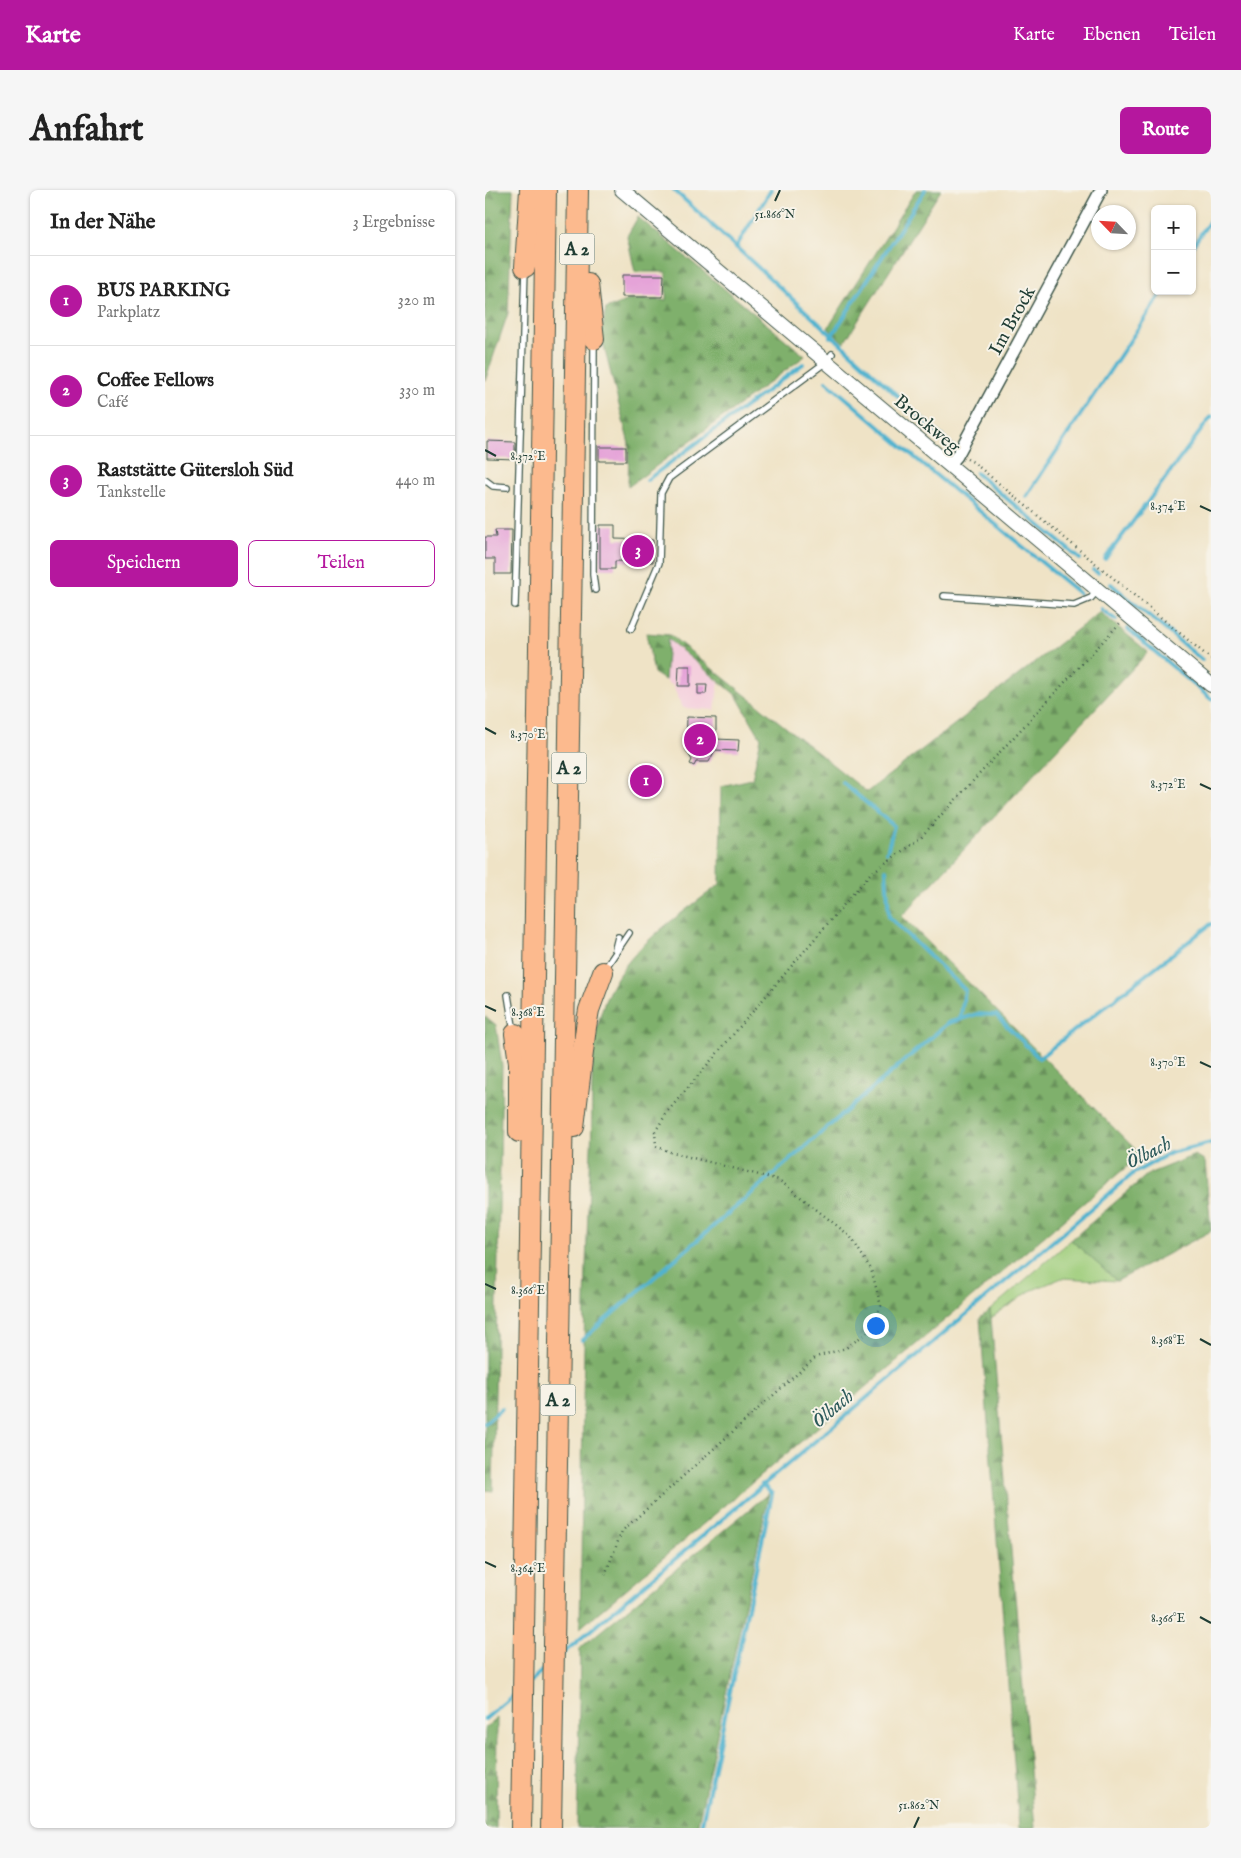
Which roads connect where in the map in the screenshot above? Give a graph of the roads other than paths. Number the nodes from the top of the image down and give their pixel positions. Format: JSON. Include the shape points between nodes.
{"nodes":[{"id":1,"x":530,"y":190,"type":"edge"},
{"id":2,"x":546,"y":190,"type":"edge"},
{"id":3,"x":578,"y":190,"type":"edge"},
{"id":4,"x":586,"y":190,"type":"edge"},
{"id":5,"x":622,"y":190,"type":"edge"},
{"id":6,"x":1101,"y":190,"type":"edge"},
{"id":7,"x":525,"y":267,"type":"joint"},
{"id":8,"x":594,"y":339,"type":"joint"},
{"id":9,"x":829,"y":358,"type":"junction"},
{"id":10,"x":953,"y":461,"type":"junction"},
{"id":11,"x":485,"y":480,"type":"edge"},
{"id":12,"x":507,"y":488,"type":"dead end"},
{"id":13,"x":1097,"y":589,"type":"junction"},
{"id":14,"x":595,"y":590,"type":"dead end"},
{"id":15,"x":944,"y":596,"type":"dead end"},
{"id":16,"x":515,"y":605,"type":"dead end"},
{"id":17,"x":631,"y":629,"type":"dead end"},
{"id":18,"x":1211,"y":684,"type":"edge"},
{"id":19,"x":629,"y":933,"type":"dead end"},
{"id":20,"x":618,"y":937,"type":"dead end"},
{"id":21,"x":605,"y":968,"type":"junction"},
{"id":22,"x":508,"y":994,"type":"dead end"},
{"id":23,"x":515,"y":1034,"type":"joint"},
{"id":24,"x":531,"y":1228,"type":"junction"},
{"id":25,"x":561,"y":1228,"type":"junction"},
{"id":26,"x":521,"y":1828,"type":"edge"},
{"id":27,"x":551,"y":1828,"type":"edge"}],
"edges":[{"from":1,"to":7,"type":"highway"},
{"from":2,"to":24,"type":"highway","number":"A 2"},
{"from":3,"to":25,"type":"highway","number":"A 2"},
{"from":4,"to":8,"type":"highway","via":[[588,286]]},
{"from":5,"to":9,"type":"street","name":"Brockweg"},
{"from":6,"to":10,"type":"street","name":"Im Brock"},
{"from":7,"to":16,"type":"lane"},
{"from":8,"to":14,"type":"lane"},
{"from":9,"to":10,"type":"street","name":"Brockweg"},
{"from":9,"to":17,"type":"lane","via":[[669,478],[661,493],[659,563]]},
{"from":10,"to":13,"type":"street","name":"Brockweg"},
{"from":11,"to":12,"type":"lane","via":[[493,486]]},
{"from":13,"to":15,"type":"lane","via":[[1091,598],[1074,605]]},
{"from":13,"to":18,"type":"street","name":"Brockweg"},
{"from":19,"to":21,"type":"lane"},
{"from":20,"to":21,"type":"lane"},
{"from":21,"to":25,"type":"highway","via":[[589,1010],[584,1035],[569,1182]]},
{"from":22,"to":23,"type":"lane"},
{"from":23,"to":24,"type":"highway","via":[[519,1063],[520,1168]]},
{"from":24,"to":26,"type":"highway","number":"A 2"},
{"from":25,"to":27,"type":"highway","number":"A 2"}]}
